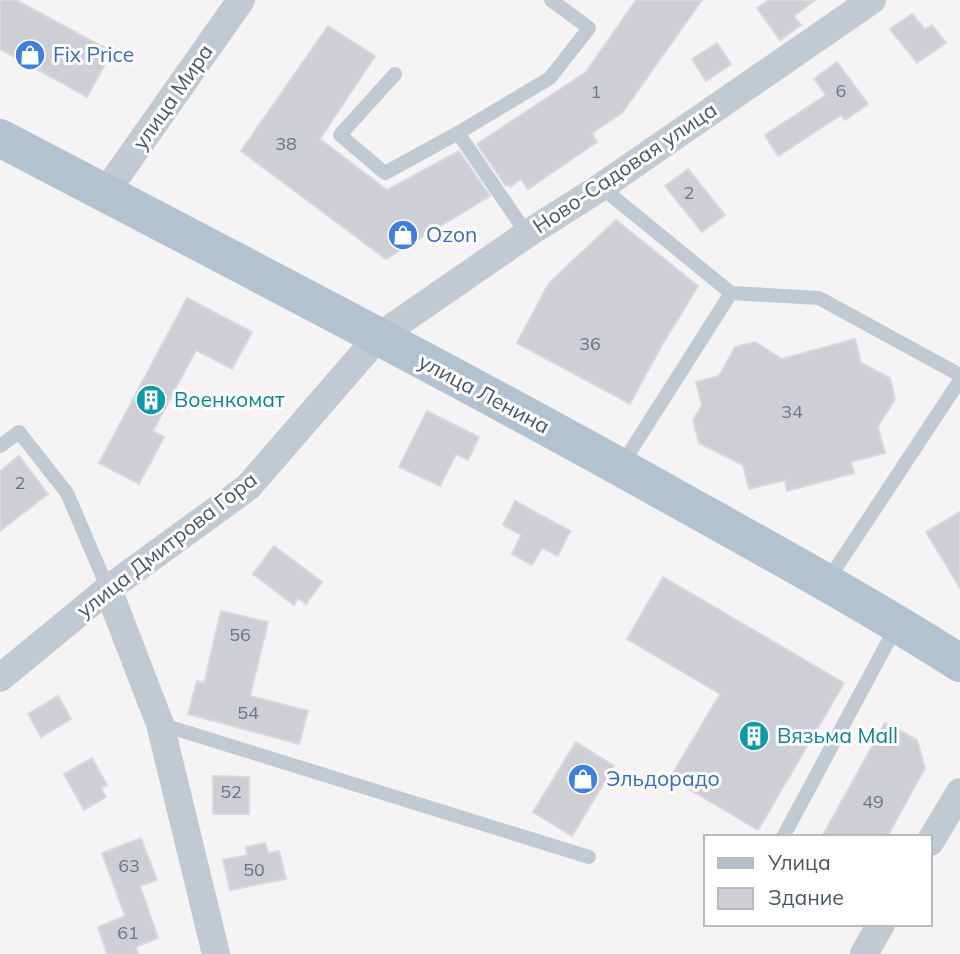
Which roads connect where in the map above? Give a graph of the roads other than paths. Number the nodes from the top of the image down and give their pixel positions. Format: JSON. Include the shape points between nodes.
{"nodes":[{"id":1,"x":241,"y":0,"type":"edge"},
{"id":2,"x":551,"y":0,"type":"edge"},
{"id":3,"x":872,"y":0,"type":"edge"},
{"id":4,"x":395,"y":74,"type":"dead end"},
{"id":5,"x":457,"y":133,"type":"junction"},
{"id":6,"x":0,"y":138,"type":"edge"},
{"id":7,"x":601,"y":187,"type":"junction"},
{"id":8,"x":105,"y":193,"type":"junction"},
{"id":9,"x":527,"y":234,"type":"junction"},
{"id":10,"x":731,"y":293,"type":"junction"},
{"id":11,"x":379,"y":337,"type":"junction"},
{"id":12,"x":960,"y":378,"type":"edge"},
{"id":13,"x":0,"y":446,"type":"edge"},
{"id":14,"x":621,"y":467,"type":"junction"},
{"id":15,"x":827,"y":583,"type":"junction"},
{"id":16,"x":108,"y":589,"type":"junction"},
{"id":17,"x":898,"y":624,"type":"junction"},
{"id":18,"x":960,"y":663,"type":"edge"},
{"id":19,"x":0,"y":678,"type":"edge"},
{"id":20,"x":160,"y":724,"type":"junction"},
{"id":21,"x":960,"y":792,"type":"edge"},
{"id":22,"x":784,"y":835,"type":"edge"},
{"id":23,"x":932,"y":839,"type":"edge"},
{"id":24,"x":589,"y":857,"type":"dead end"},
{"id":25,"x":880,"y":926,"type":"edge"},
{"id":26,"x":216,"y":954,"type":"edge"},
{"id":27,"x":864,"y":954,"type":"edge"}],
"edges":[{"from":1,"to":8,"type":"street","name":"улица Мира"},
{"from":2,"to":5,"type":"lane","via":[[589,28],[550,78]]},
{"from":3,"to":7,"type":"street","name":"Ново-Садовая улица"},
{"from":4,"to":5,"type":"lane","via":[[340,135],[385,173]]},
{"from":5,"to":9,"type":"lane"},
{"from":6,"to":8,"type":"main road","name":"улица Ленина"},
{"from":7,"to":9,"type":"street","name":"Ново-Садовая улица"},
{"from":7,"to":10,"type":"lane"},
{"from":8,"to":11,"type":"main road","name":"улица Ленина"},
{"from":9,"to":11,"type":"street","name":"Ново-Садовая улица"},
{"from":10,"to":12,"type":"lane","via":[[819,299]]},
{"from":10,"to":14,"type":"lane"},
{"from":11,"to":14,"type":"main road","name":"улица Ленина"},
{"from":11,"to":16,"type":"street","name":"улица Дмитрова Гора","via":[[248,487]]},
{"from":12,"to":15,"type":"lane"},
{"from":13,"to":16,"type":"lane","via":[[19,432],[67,493]]},
{"from":14,"to":15,"type":"main road","name":"улица Ленина"},
{"from":15,"to":17,"type":"main road","name":"улица Ленина"},
{"from":16,"to":19,"type":"street","name":"улица Дмитрова Гора"},
{"from":16,"to":20,"type":"street"},
{"from":17,"to":18,"type":"main road","name":"улица Ленина"},
{"from":17,"to":22,"type":"lane"},
{"from":20,"to":24,"type":"lane"},
{"from":20,"to":26,"type":"street"},
{"from":21,"to":23,"type":"street"},
{"from":25,"to":27,"type":"street"}]}
